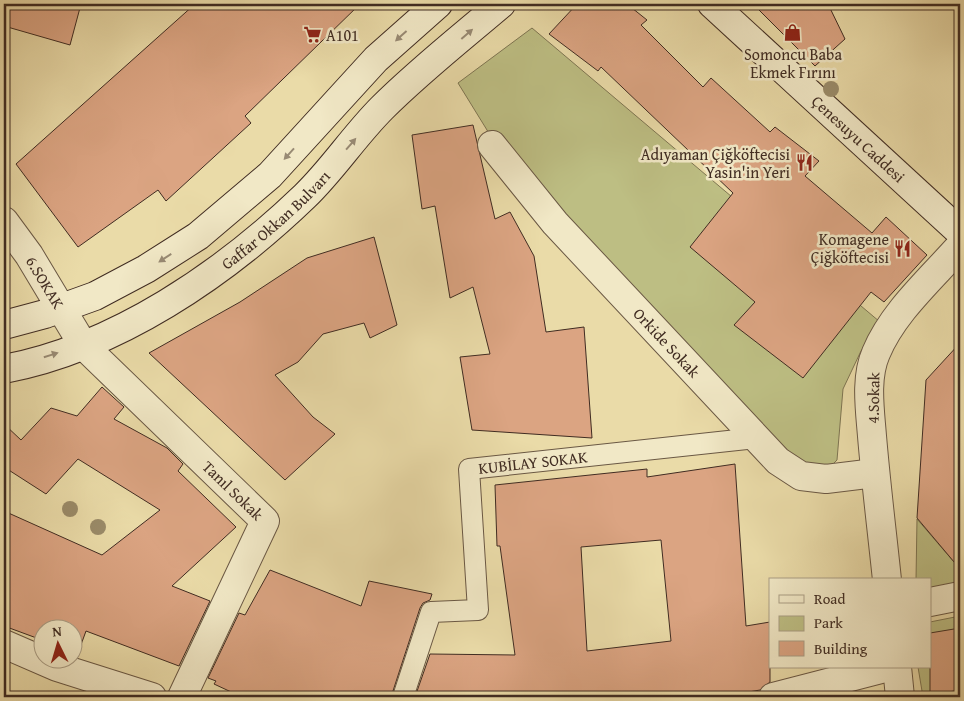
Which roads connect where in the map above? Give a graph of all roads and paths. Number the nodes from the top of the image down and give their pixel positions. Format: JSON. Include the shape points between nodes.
{"nodes":[{"id":1,"x":438,"y":4,"type":"edge"},
{"id":2,"x":501,"y":4,"type":"edge"},
{"id":3,"x":712,"y":4,"type":"edge"},
{"id":4,"x":492,"y":145,"type":"dead end"},
{"id":5,"x":4,"y":221,"type":"edge"},
{"id":6,"x":960,"y":232,"type":"edge"},
{"id":7,"x":960,"y":246,"type":"edge"},
{"id":8,"x":61,"y":308,"type":"junction"},
{"id":9,"x":4,"y":325,"type":"edge"},
{"id":10,"x":84,"y":345,"type":"junction"},
{"id":11,"x":4,"y":369,"type":"edge"},
{"id":12,"x":756,"y":438,"type":"junction"},
{"id":13,"x":875,"y":474,"type":"junction"},
{"id":14,"x":887,"y":578,"type":"edge"},
{"id":15,"x":960,"y":596,"type":"edge"},
{"id":16,"x":932,"y":602,"type":"edge"},
{"id":17,"x":4,"y":644,"type":"edge"},
{"id":18,"x":885,"y":668,"type":"edge"},
{"id":19,"x":897,"y":668,"type":"edge"},
{"id":20,"x":152,"y":697,"type":"edge"},
{"id":21,"x":182,"y":697,"type":"edge"},
{"id":22,"x":403,"y":697,"type":"edge"},
{"id":23,"x":772,"y":697,"type":"edge"},
{"id":24,"x":900,"y":697,"type":"edge"}],
"edges":[{"from":1,"to":8,"type":"street","one_way":true,"via":[[376,59],[270,175],[198,236],[146,270],[104,292]]},
{"from":10,"to":2,"type":"street","name":"Gaffar Okkan Bulvarı","one_way":true,"via":[[145,318],[204,279],[260,235],[305,196],[381,109]]},
{"from":3,"to":6,"type":"street","name":"Çenesuyu Caddesi"},
{"from":4,"to":12,"type":"street","name":"Orkide Sokak","via":[[555,223]]},
{"from":5,"to":8,"type":"street","name":"6.SOKAK"},
{"from":7,"to":13,"type":"street","name":"4.Sokak","via":[[894,321],[875,354],[870,380]]},
{"from":8,"to":9,"type":"street"},
{"from":8,"to":10,"type":"street","name":"6.SOKAK"},
{"from":11,"to":10,"type":"street","name":"Gaffar Okkan Bulvarı","one_way":true},
{"from":10,"to":21,"type":"street","name":"Tanıl Sokak","via":[[264,521]]},
{"from":12,"to":13,"type":"street","name":"Orkide Sokak","via":[[778,461],[801,476],[826,479]]},
{"from":12,"to":22,"type":"lane","name":"KUBİLAY SOKAK","via":[[469,468],[478,610],[431,612]]},
{"from":13,"to":14,"type":"street","name":"4.Sokak"},
{"from":15,"to":16,"type":"street"},
{"from":17,"to":20,"type":"street","via":[[57,667]]},
{"from":18,"to":23,"type":"street"},
{"from":19,"to":24,"type":"street"}]}
